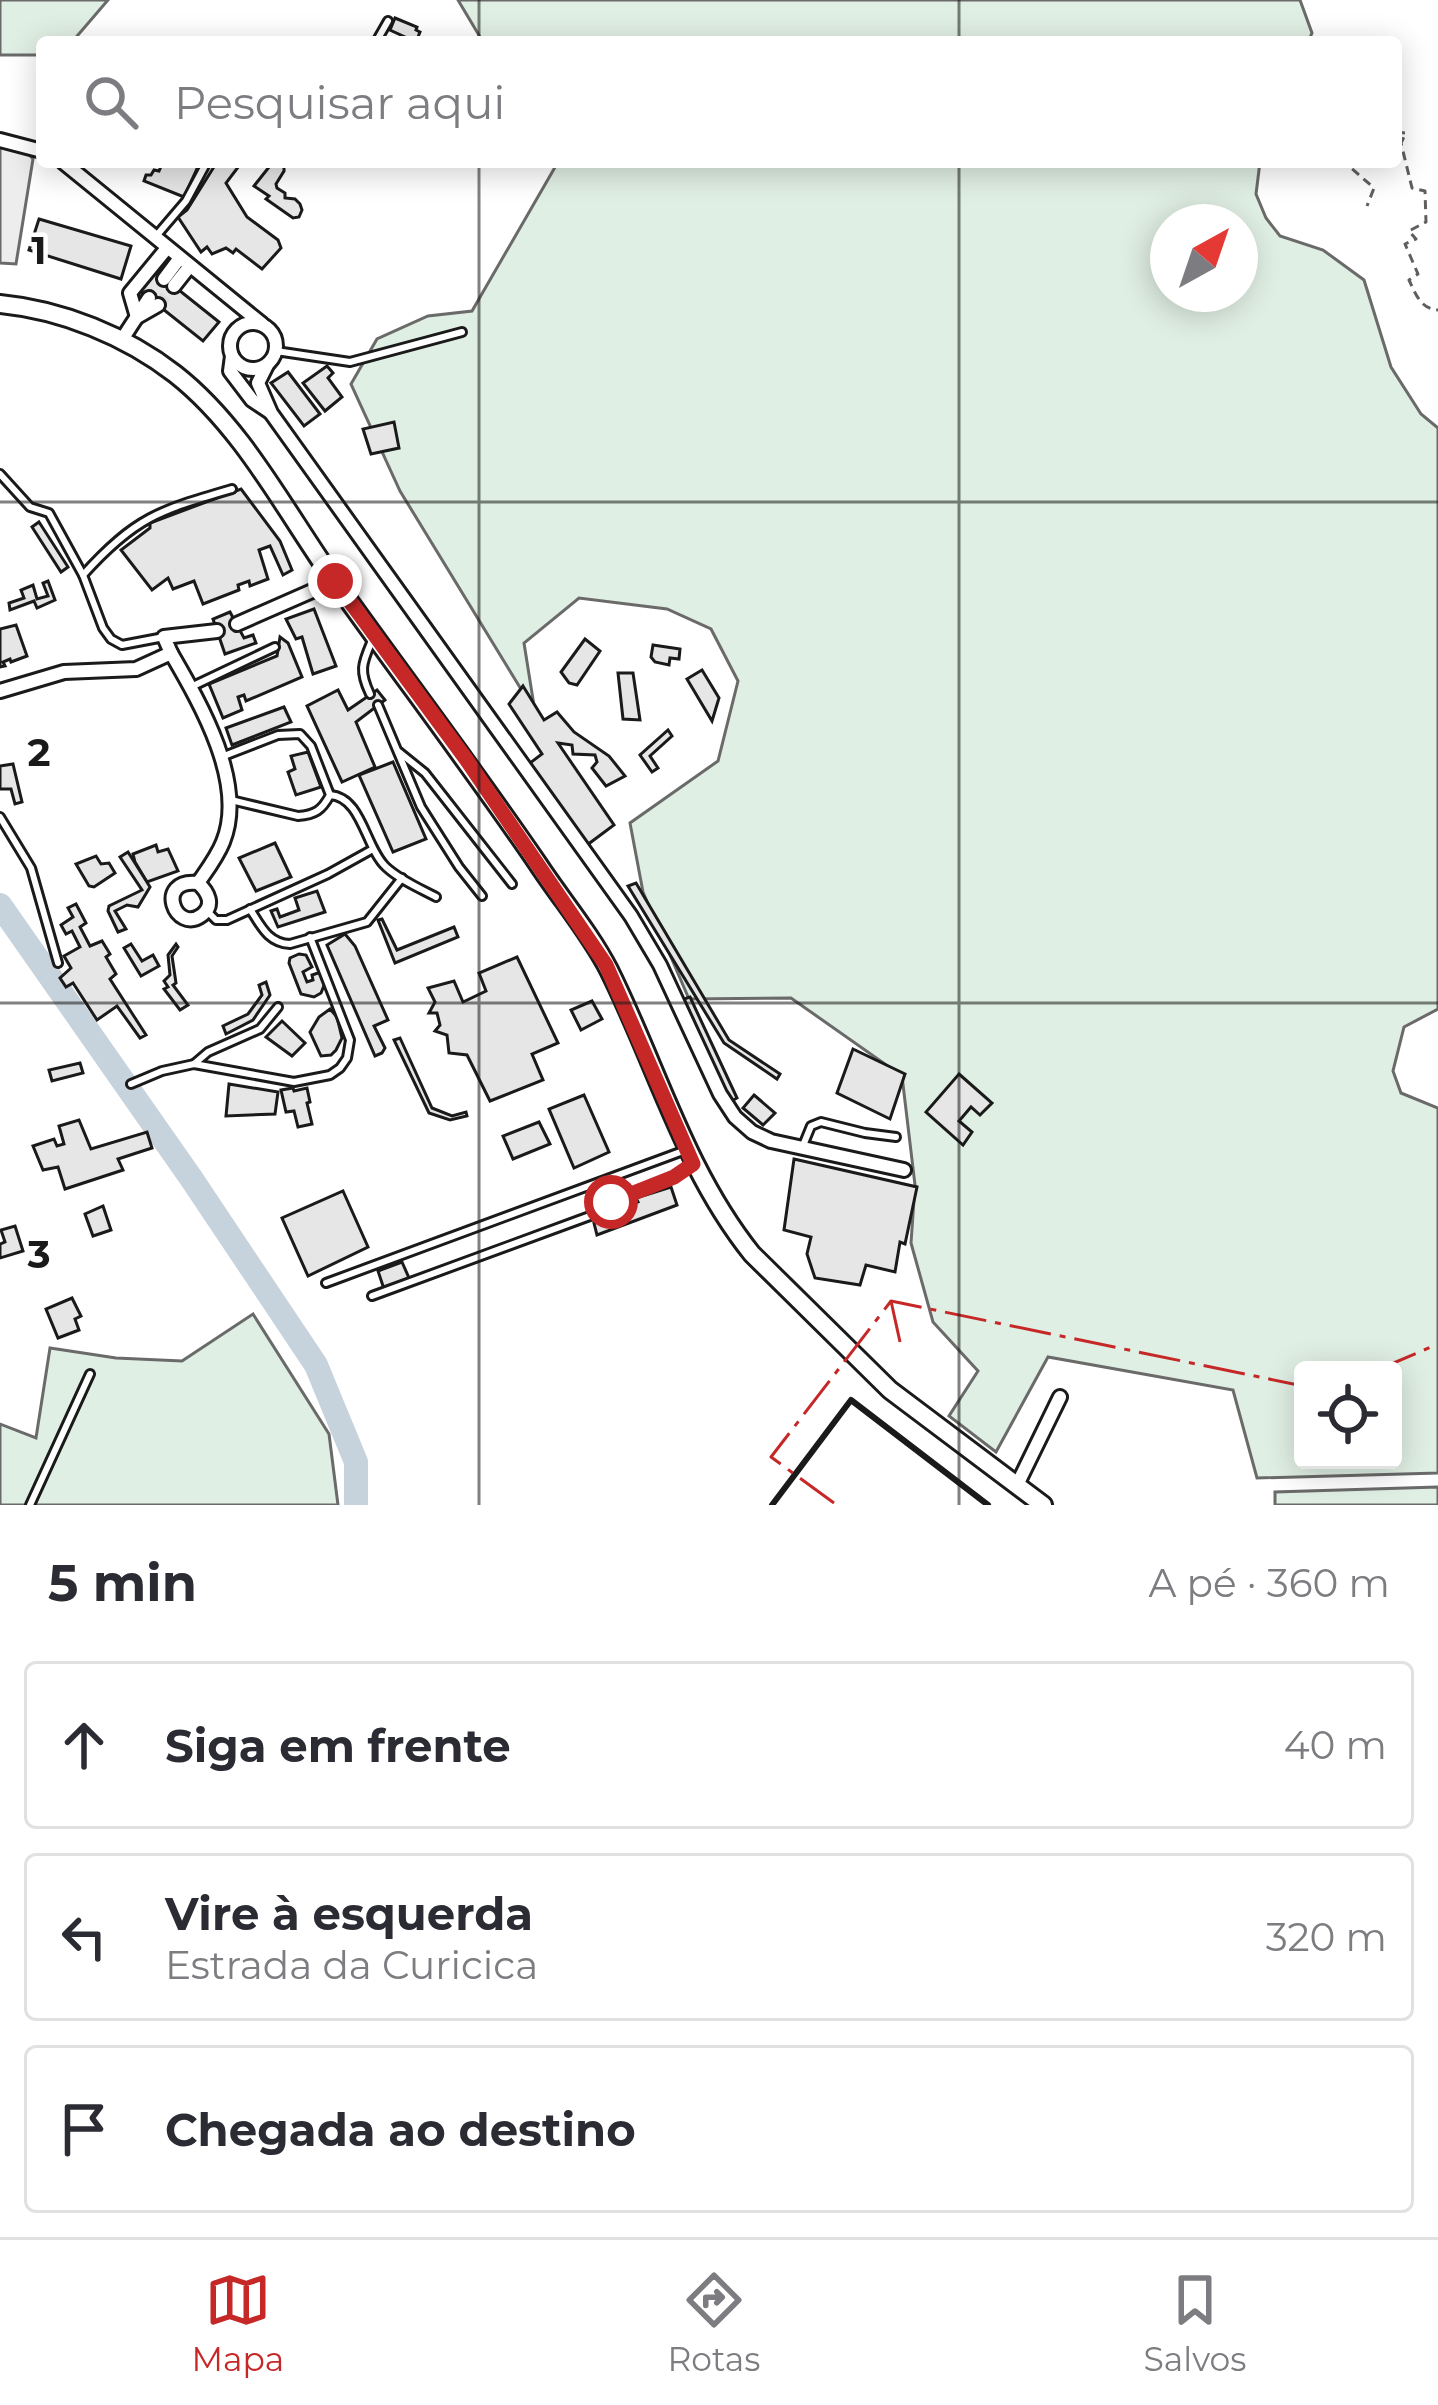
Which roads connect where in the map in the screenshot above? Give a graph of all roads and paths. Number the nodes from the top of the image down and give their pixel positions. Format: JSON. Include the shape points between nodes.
{"nodes":[{"id":1,"x":388,"y":20,"type":"dead end"},
{"id":2,"x":379,"y":36,"type":"edge"},
{"id":3,"x":0,"y":140,"type":"edge"},
{"id":4,"x":1402,"y":146,"type":"edge"},
{"id":5,"x":36,"y":149,"type":"edge"},
{"id":6,"x":70,"y":168,"type":"edge"},
{"id":7,"x":204,"y":168,"type":"edge"},
{"id":8,"x":1351,"y":168,"type":"edge"},
{"id":9,"x":1366,"y":206,"type":"dead end"},
{"id":10,"x":154,"y":238,"type":"junction"},
{"id":11,"x":167,"y":248,"type":"junction"},
{"id":12,"x":184,"y":263,"type":"junction"},
{"id":13,"x":169,"y":282,"type":"tunnel mouth"},
{"id":14,"x":223,"y":294,"type":"junction"},
{"id":15,"x":153,"y":302,"type":"tunnel mouth"},
{"id":16,"x":0,"y":304,"type":"edge"},
{"id":17,"x":1438,"y":310,"type":"edge"},
{"id":18,"x":137,"y":316,"type":"junction"},
{"id":19,"x":262,"y":325,"type":"junction"},
{"id":20,"x":462,"y":332,"type":"dead end"},
{"id":21,"x":233,"y":333,"type":"junction"},
{"id":22,"x":121,"y":341,"type":"junction"},
{"id":23,"x":276,"y":351,"type":"junction"},
{"id":24,"x":232,"y":356,"type":"junction"},
{"id":25,"x":267,"y":364,"type":"junction"},
{"id":26,"x":271,"y":413,"type":"junction"},
{"id":27,"x":0,"y":474,"type":"edge"},
{"id":28,"x":232,"y":489,"type":"dead end"},
{"id":29,"x":83,"y":574,"type":"junction"},
{"id":30,"x":335,"y":581,"type":"junction"},
{"id":31,"x":237,"y":624,"type":"dead end"},
{"id":32,"x":217,"y":631,"type":"dead end"},
{"id":33,"x":374,"y":634,"type":"junction"},
{"id":34,"x":164,"y":637,"type":"junction"},
{"id":35,"x":275,"y":647,"type":"dead end"},
{"id":36,"x":171,"y":653,"type":"junction"},
{"id":37,"x":191,"y":687,"type":"junction"},
{"id":38,"x":0,"y":691,"type":"edge"},
{"id":39,"x":370,"y":694,"type":"dead end"},
{"id":40,"x":378,"y":705,"type":"dead end"},
{"id":41,"x":396,"y":750,"type":"junction"},
{"id":42,"x":220,"y":757,"type":"junction"},
{"id":43,"x":330,"y":795,"type":"junction"},
{"id":44,"x":230,"y":800,"type":"junction"},
{"id":45,"x":0,"y":817,"type":"edge"},
{"id":46,"x":373,"y":848,"type":"junction"},
{"id":47,"x":402,"y":878,"type":"junction"},
{"id":48,"x":198,"y":883,"type":"junction"},
{"id":49,"x":512,"y":884,"type":"dead end"},
{"id":50,"x":482,"y":896,"type":"dead end"},
{"id":51,"x":436,"y":897,"type":"dead end"},
{"id":52,"x":207,"y":910,"type":"junction"},
{"id":53,"x":250,"y":910,"type":"junction"},
{"id":54,"x":310,"y":937,"type":"junction"},
{"id":55,"x":58,"y":963,"type":"dead end"},
{"id":56,"x":278,"y":1007,"type":"dead end"},
{"id":57,"x":194,"y":1064,"type":"junction"},
{"id":58,"x":131,"y":1084,"type":"dead end"},
{"id":59,"x":896,"y":1136,"type":"dead end"},
{"id":60,"x":802,"y":1148,"type":"junction"},
{"id":61,"x":690,"y":1157,"type":"junction"},
{"id":62,"x":904,"y":1170,"type":"dead end"},
{"id":63,"x":326,"y":1283,"type":"dead end"},
{"id":64,"x":372,"y":1296,"type":"dead end"},
{"id":65,"x":90,"y":1374,"type":"dead end"},
{"id":66,"x":1060,"y":1397,"type":"dead end"},
{"id":67,"x":1017,"y":1485,"type":"junction"},
{"id":68,"x":30,"y":1505,"type":"edge"},
{"id":69,"x":1043,"y":1505,"type":"edge"}],
"edges":[{"from":1,"to":2,"type":"lane"},
{"from":3,"to":5,"type":"street"},
{"from":4,"to":17,"type":"path","via":[[1412,188],[1425,191],[1426,222],[1409,231],[1416,239],[1406,244],[1418,274],[1409,280],[1419,301]]},
{"from":6,"to":10,"type":"street"},
{"from":7,"to":10,"type":"lane"},
{"from":8,"to":9,"type":"path","via":[[1373,188]]},
{"from":10,"to":11,"type":"street"},
{"from":11,"to":12,"type":"street"},
{"from":11,"to":18,"type":"street","via":[[130,292]]},
{"from":12,"to":13,"type":"street"},
{"from":12,"to":14,"type":"street"},
{"from":14,"to":19,"type":"street"},
{"from":14,"to":21,"type":"street"},
{"from":15,"to":18,"type":"street"},
{"from":16,"to":22,"type":"street","via":[[90,325]]},
{"from":18,"to":22,"type":"street"},
{"from":19,"to":21,"type":"street","via":[[246,323]]},
{"from":19,"to":23,"type":"street"},
{"from":20,"to":23,"type":"lane","via":[[350,362]]},
{"from":21,"to":24,"type":"street"},
{"from":22,"to":30,"type":"street","via":[[211,407]]},
{"from":23,"to":25,"type":"street"},
{"from":24,"to":25,"type":"street","via":[[244,368]]},
{"from":24,"to":26,"type":"street","via":[[240,388]]},
{"from":25,"to":26,"type":"street","via":[[258,383]]},
{"from":26,"to":60,"type":"street","via":[[631,916],[735,1117],[771,1141]]},
{"from":27,"to":29,"type":"lane","via":[[31,507],[49,513]]},
{"from":28,"to":29,"type":"lane","via":[[149,517]]},
{"from":29,"to":34,"type":"lane","via":[[111,639],[122,645]]},
{"from":30,"to":31,"type":"street"},
{"from":30,"to":33,"type":"street"},
{"from":32,"to":34,"type":"street"},
{"from":33,"to":39,"type":"lane","via":[[362,664]]},
{"from":33,"to":61,"type":"street","via":[[606,965]]},
{"from":34,"to":36,"type":"street"},
{"from":35,"to":37,"type":"lane"},
{"from":36,"to":37,"type":"street"},
{"from":36,"to":38,"type":"street","via":[[136,669],[64,672]]},
{"from":37,"to":42,"type":"street"},
{"from":40,"to":41,"type":"lane"},
{"from":41,"to":49,"type":"lane","via":[[425,773]]},
{"from":41,"to":50,"type":"lane","via":[[421,807]]},
{"from":42,"to":43,"type":"lane","via":[[300,734]]},
{"from":42,"to":44,"type":"street"},
{"from":43,"to":44,"type":"lane","via":[[319,811],[298,816]]},
{"from":43,"to":46,"type":"lane","via":[[351,804]]},
{"from":44,"to":48,"type":"street","via":[[224,842]]},
{"from":45,"to":55,"type":"lane","via":[[31,868]]},
{"from":46,"to":47,"type":"lane"},
{"from":46,"to":53,"type":"lane"},
{"from":47,"to":51,"type":"lane"},
{"from":47,"to":54,"type":"lane","via":[[367,922]]},
{"from":48,"to":52,"type":"street","via":[[207,890]]},
{"from":48,"to":52,"type":"street","via":[[178,886],[173,906],[189,920]]},
{"from":52,"to":53,"type":"lane","via":[[221,921]]},
{"from":53,"to":54,"type":"lane","via":[[280,944]]},
{"from":54,"to":57,"type":"lane","via":[[350,1040],[340,1068],[294,1082]]},
{"from":56,"to":57,"type":"lane","via":[[260,1029]]},
{"from":57,"to":58,"type":"lane"},
{"from":59,"to":60,"type":"lane","via":[[821,1122]]},
{"from":60,"to":62,"type":"street"},
{"from":61,"to":63,"type":"lane"},
{"from":61,"to":64,"type":"lane","via":[[674,1177],[598,1213]]},
{"from":61,"to":67,"type":"street","via":[[752,1254],[890,1390]]},
{"from":65,"to":68,"type":"lane"},
{"from":66,"to":67,"type":"street"},
{"from":67,"to":69,"type":"street"}]}
